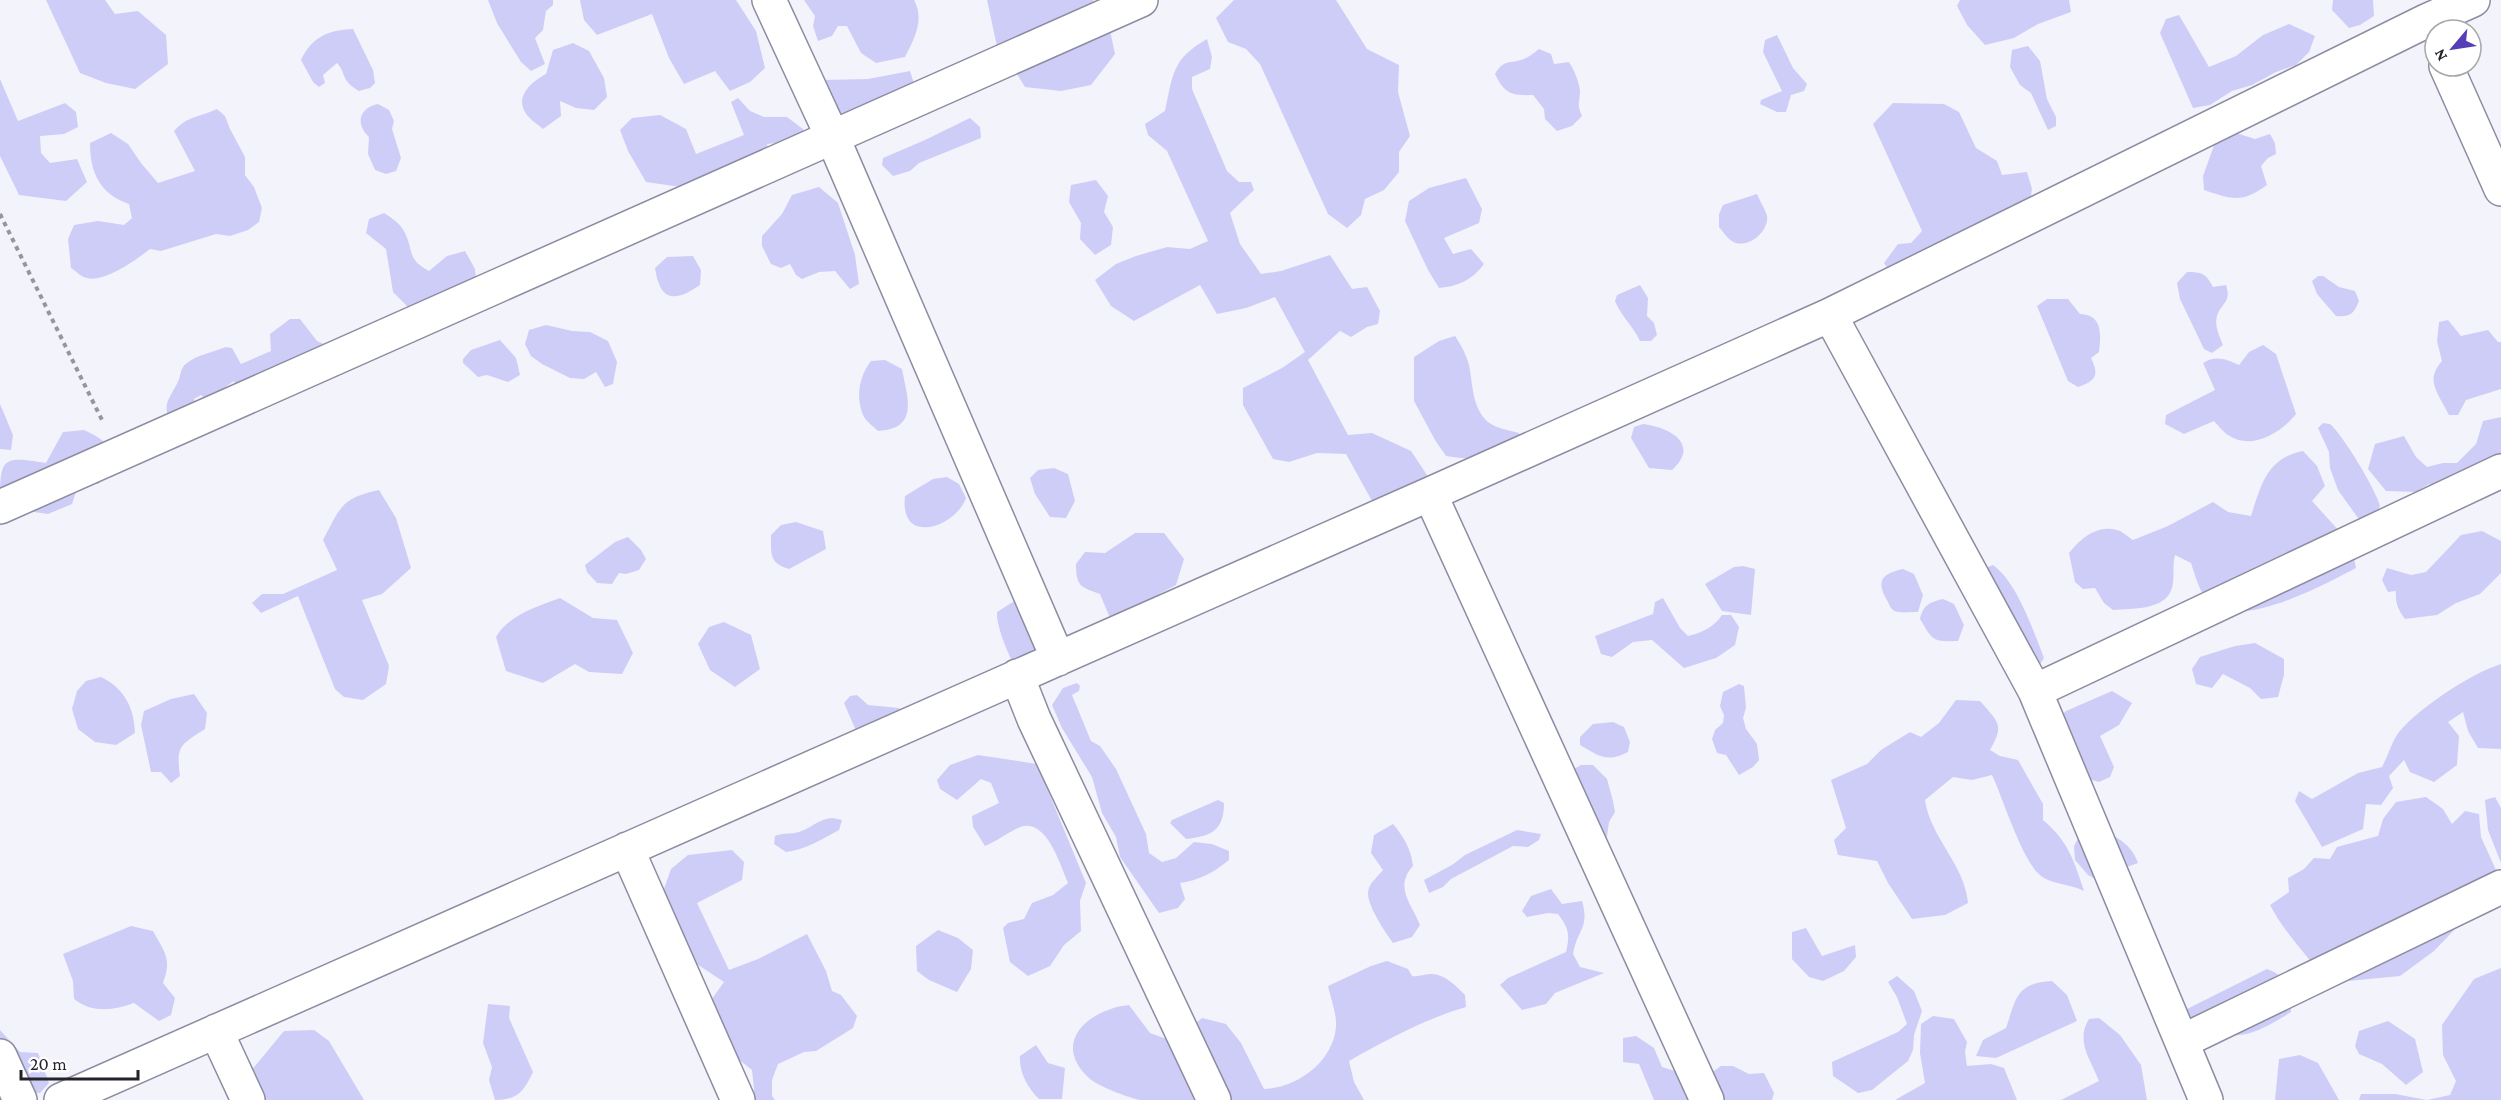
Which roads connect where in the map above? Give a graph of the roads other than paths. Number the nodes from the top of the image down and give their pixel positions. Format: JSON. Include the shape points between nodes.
{"nodes":[{"id":1,"x":769,"y":0,"type":"edge"},
{"id":2,"x":1141,"y":0,"type":"edge"},
{"id":3,"x":2474,"y":0,"type":"edge"},
{"id":4,"x":2432,"y":18,"type":"edge"},
{"id":5,"x":2423,"y":22,"type":"edge"},
{"id":6,"x":2451,"y":78,"type":"edge"},
{"id":7,"x":832,"y":136,"type":"junction"},
{"id":8,"x":2501,"y":189,"type":"edge"},
{"id":9,"x":1830,"y":315,"type":"junction"},
{"id":10,"x":2501,"y":471,"type":"edge"},
{"id":11,"x":1430,"y":494,"type":"junction"},
{"id":12,"x":0,"y":507,"type":"edge"},
{"id":13,"x":1058,"y":658,"type":"junction"},
{"id":14,"x":1017,"y":676,"type":"junction"},
{"id":15,"x":2035,"y":691,"type":"junction"},
{"id":16,"x":627,"y":849,"type":"junction"},
{"id":17,"x":2501,"y":887,"type":"edge"},
{"id":18,"x":216,"y":1031,"type":"junction"},
{"id":19,"x":2183,"y":1041,"type":"junction"},
{"id":20,"x":0,"y":1056,"type":"edge"},
{"id":21,"x":20,"y":1100,"type":"edge"},
{"id":22,"x":61,"y":1100,"type":"edge"},
{"id":23,"x":248,"y":1100,"type":"edge"},
{"id":24,"x":738,"y":1100,"type":"edge"},
{"id":25,"x":1214,"y":1100,"type":"edge"},
{"id":26,"x":1707,"y":1100,"type":"edge"},
{"id":27,"x":2206,"y":1100,"type":"edge"}],
"edges":[{"from":1,"to":7,"type":"street"},
{"from":2,"to":7,"type":"street"},
{"from":3,"to":4,"type":"street"},
{"from":5,"to":9,"type":"street"},
{"from":6,"to":8,"type":"street"},
{"from":7,"to":12,"type":"street"},
{"from":7,"to":13,"type":"street"},
{"from":9,"to":11,"type":"street"},
{"from":9,"to":15,"type":"street"},
{"from":10,"to":15,"type":"street"},
{"from":11,"to":13,"type":"street"},
{"from":11,"to":26,"type":"street"},
{"from":13,"to":14,"type":"street"},
{"from":14,"to":16,"type":"street"},
{"from":14,"to":25,"type":"street"},
{"from":15,"to":19,"type":"street"},
{"from":16,"to":18,"type":"street"},
{"from":16,"to":24,"type":"street"},
{"from":17,"to":19,"type":"street"},
{"from":18,"to":22,"type":"street"},
{"from":18,"to":23,"type":"street"},
{"from":19,"to":27,"type":"street"},
{"from":20,"to":21,"type":"street"}]}
